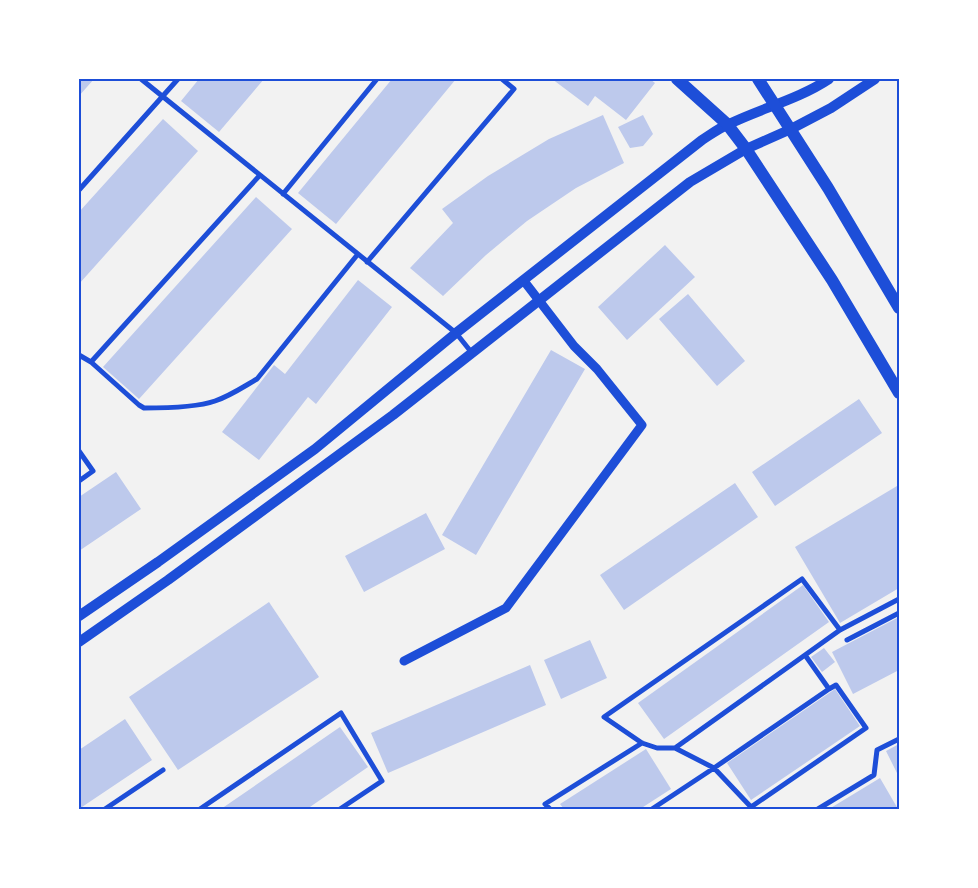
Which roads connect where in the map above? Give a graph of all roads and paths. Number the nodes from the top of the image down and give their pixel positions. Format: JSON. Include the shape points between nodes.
{"nodes":[{"id":1,"x":141,"y":79,"type":"edge"},
{"id":2,"x":178,"y":79,"type":"edge"},
{"id":3,"x":377,"y":79,"type":"edge"},
{"id":4,"x":502,"y":79,"type":"edge"},
{"id":5,"x":677,"y":79,"type":"edge"},
{"id":6,"x":758,"y":79,"type":"edge"},
{"id":7,"x":829,"y":79,"type":"edge"},
{"id":8,"x":875,"y":79,"type":"edge"},
{"id":9,"x":163,"y":97,"type":"junction"},
{"id":10,"x":775,"y":105,"type":"junction"},
{"id":11,"x":727,"y":124,"type":"junction"},
{"id":12,"x":791,"y":129,"type":"junction"},
{"id":13,"x":746,"y":149,"type":"junction"},
{"id":14,"x":260,"y":175,"type":"junction"},
{"id":15,"x":79,"y":190,"type":"edge"},
{"id":16,"x":283,"y":194,"type":"junction"},
{"id":17,"x":358,"y":254,"type":"junction"},
{"id":18,"x":367,"y":262,"type":"junction"},
{"id":19,"x":524,"y":281,"type":"junction"},
{"id":20,"x":539,"y":301,"type":"junction"},
{"id":21,"x":899,"y":308,"type":"edge"},
{"id":22,"x":456,"y":334,"type":"junction"},
{"id":23,"x":472,"y":353,"type":"junction"},
{"id":24,"x":79,"y":354,"type":"edge"},
{"id":25,"x":91,"y":362,"type":"junction"},
{"id":26,"x":899,"y":394,"type":"edge"},
{"id":27,"x":79,"y":451,"type":"edge"},
{"id":28,"x":79,"y":481,"type":"edge"},
{"id":29,"x":899,"y":599,"type":"edge"},
{"id":30,"x":899,"y":613,"type":"edge"},
{"id":31,"x":79,"y":616,"type":"edge"},
{"id":32,"x":840,"y":630,"type":"junction"},
{"id":33,"x":847,"y":640,"type":"dead end"},
{"id":34,"x":79,"y":642,"type":"edge"},
{"id":35,"x":805,"y":655,"type":"junction"},
{"id":36,"x":404,"y":661,"type":"dead end"},
{"id":37,"x":830,"y":689,"type":"junction"},
{"id":38,"x":899,"y":739,"type":"edge"},
{"id":39,"x":642,"y":743,"type":"junction"},
{"id":40,"x":675,"y":748,"type":"junction"},
{"id":41,"x":714,"y":768,"type":"junction"},
{"id":42,"x":163,"y":770,"type":"dead end"},
{"id":43,"x":105,"y":809,"type":"edge"},
{"id":44,"x":200,"y":809,"type":"edge"},
{"id":45,"x":340,"y":809,"type":"edge"},
{"id":46,"x":550,"y":809,"type":"edge"},
{"id":47,"x":652,"y":809,"type":"edge"},
{"id":48,"x":818,"y":809,"type":"edge"}],
"edges":[{"from":1,"to":9,"type":"street"},
{"from":2,"to":9,"type":"street"},
{"from":3,"to":16,"type":"street"},
{"from":4,"to":18,"type":"street","via":[[514,88]]},
{"from":5,"to":11,"type":"main road"},
{"from":6,"to":10,"type":"main road"},
{"from":7,"to":10,"type":"main road"},
{"from":8,"to":12,"type":"main road"},
{"from":9,"to":14,"type":"street"},
{"from":9,"to":15,"type":"street"},
{"from":10,"to":11,"type":"main road"},
{"from":10,"to":12,"type":"main road"},
{"from":11,"to":13,"type":"main road"},
{"from":11,"to":19,"type":"main road","via":[[702,140]]},
{"from":12,"to":13,"type":"main road"},
{"from":12,"to":21,"type":"main road"},
{"from":13,"to":20,"type":"main road","via":[[690,182]]},
{"from":13,"to":26,"type":"main road","via":[[832,280]]},
{"from":14,"to":16,"type":"street"},
{"from":14,"to":25,"type":"street"},
{"from":16,"to":17,"type":"street"},
{"from":17,"to":18,"type":"street"},
{"from":17,"to":25,"type":"street","via":[[257,379],[213,402],[144,408]]},
{"from":18,"to":22,"type":"street"},
{"from":19,"to":20,"type":"street"},
{"from":19,"to":22,"type":"main road"},
{"from":20,"to":23,"type":"main road"},
{"from":20,"to":36,"type":"street","via":[[642,425],[506,608]]},
{"from":22,"to":23,"type":"street"},
{"from":22,"to":31,"type":"main road","via":[[315,448]]},
{"from":23,"to":34,"type":"main road","via":[[393,415]]},
{"from":24,"to":25,"type":"street"},
{"from":27,"to":28,"type":"street","via":[[93,471]]},
{"from":29,"to":32,"type":"street"},
{"from":30,"to":33,"type":"street"},
{"from":32,"to":35,"type":"street"},
{"from":32,"to":39,"type":"street","via":[[802,579],[604,717]]},
{"from":35,"to":37,"type":"street"},
{"from":35,"to":40,"type":"street"},
{"from":37,"to":41,"type":"street"},
{"from":37,"to":41,"type":"street","via":[[836,685],[866,728],[750,807]]},
{"from":38,"to":48,"type":"street","via":[[877,750],[874,775]]},
{"from":39,"to":40,"type":"street","via":[[657,748]]},
{"from":39,"to":46,"type":"street","via":[[545,804]]},
{"from":40,"to":41,"type":"street"},
{"from":41,"to":47,"type":"street"},
{"from":42,"to":43,"type":"street"},
{"from":44,"to":45,"type":"street","via":[[341,713],[382,781]]}]}
